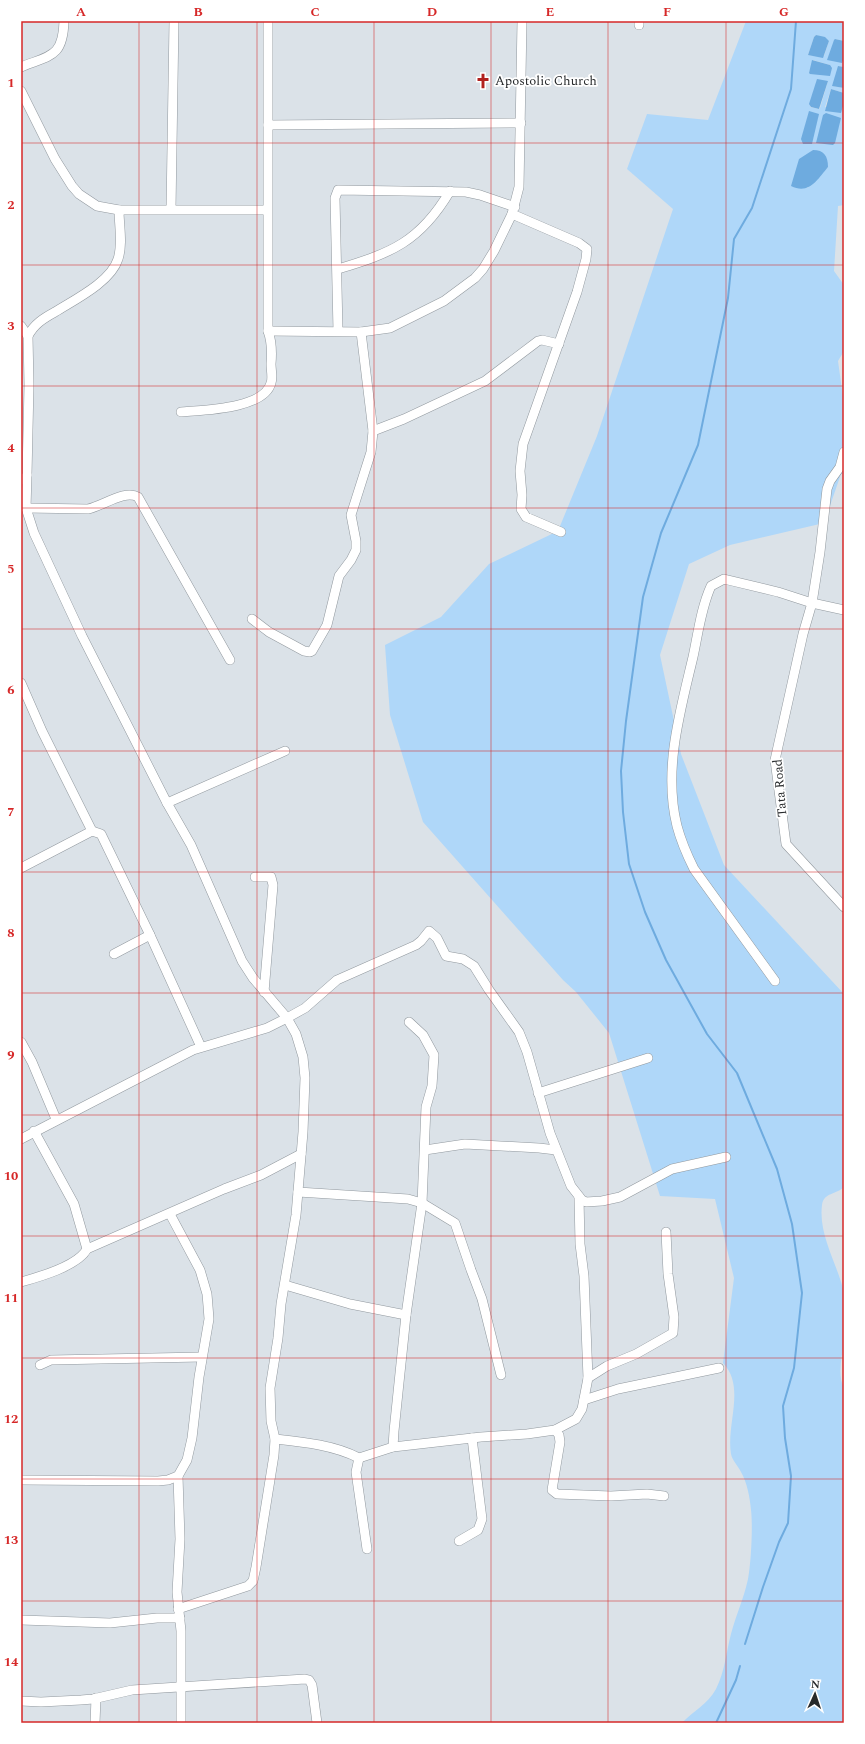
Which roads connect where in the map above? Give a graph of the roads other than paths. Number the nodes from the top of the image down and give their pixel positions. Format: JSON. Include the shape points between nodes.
{"nodes":[{"id":1,"x":64,"y":21,"type":"edge"},
{"id":2,"x":174,"y":21,"type":"edge"},
{"id":3,"x":268,"y":21,"type":"edge"},
{"id":4,"x":522,"y":21,"type":"edge"},
{"id":5,"x":21,"y":67,"type":"edge"},
{"id":6,"x":21,"y":91,"type":"edge"},
{"id":7,"x":521,"y":123,"type":"junction"},
{"id":8,"x":268,"y":125,"type":"junction"},
{"id":9,"x":450,"y":191,"type":"junction"},
{"id":10,"x":171,"y":209,"type":"junction"},
{"id":11,"x":119,"y":210,"type":"junction"},
{"id":12,"x":267,"y":210,"type":"junction"},
{"id":13,"x":514,"y":210,"type":"junction"},
{"id":14,"x":338,"y":269,"type":"junction"},
{"id":15,"x":21,"y":326,"type":"edge"},
{"id":16,"x":268,"y":331,"type":"junction"},
{"id":17,"x":338,"y":331,"type":"junction"},
{"id":18,"x":362,"y":332,"type":"junction"},
{"id":19,"x":28,"y":336,"type":"junction"},
{"id":20,"x":559,"y":344,"type":"junction"},
{"id":21,"x":181,"y":412,"type":"dead end"},
{"id":22,"x":373,"y":431,"type":"junction"},
{"id":23,"x":844,"y":452,"type":"edge"},
{"id":24,"x":27,"y":475,"type":"junction"},
{"id":25,"x":21,"y":485,"type":"edge"},
{"id":26,"x":26,"y":508,"type":"junction"},
{"id":27,"x":561,"y":532,"type":"dead end"},
{"id":28,"x":812,"y":603,"type":"junction"},
{"id":29,"x":844,"y":610,"type":"edge"},
{"id":30,"x":252,"y":620,"type":"dead end"},
{"id":31,"x":230,"y":660,"type":"dead end"},
{"id":32,"x":21,"y":683,"type":"edge"},
{"id":33,"x":285,"y":751,"type":"dead end"},
{"id":34,"x":167,"y":803,"type":"junction"},
{"id":35,"x":92,"y":831,"type":"junction"},
{"id":36,"x":21,"y":868,"type":"edge"},
{"id":37,"x":255,"y":877,"type":"dead end"},
{"id":38,"x":844,"y":907,"type":"edge"},
{"id":39,"x":150,"y":935,"type":"junction"},
{"id":40,"x":114,"y":954,"type":"dead end"},
{"id":41,"x":775,"y":981,"type":"dead end"},
{"id":42,"x":264,"y":992,"type":"junction"},
{"id":43,"x":287,"y":1018,"type":"junction"},
{"id":44,"x":409,"y":1022,"type":"dead end"},
{"id":45,"x":21,"y":1042,"type":"edge"},
{"id":46,"x":201,"y":1047,"type":"junction"},
{"id":47,"x":648,"y":1058,"type":"dead end"},
{"id":48,"x":538,"y":1093,"type":"junction"},
{"id":49,"x":56,"y":1119,"type":"junction"},
{"id":50,"x":34,"y":1131,"type":"junction"},
{"id":51,"x":21,"y":1139,"type":"edge"},
{"id":52,"x":425,"y":1150,"type":"junction"},
{"id":53,"x":556,"y":1150,"type":"junction"},
{"id":54,"x":301,"y":1154,"type":"junction"},
{"id":55,"x":726,"y":1157,"type":"dead end"},
{"id":56,"x":298,"y":1192,"type":"junction"},
{"id":57,"x":579,"y":1197,"type":"junction"},
{"id":58,"x":422,"y":1203,"type":"junction"},
{"id":59,"x":170,"y":1214,"type":"junction"},
{"id":60,"x":666,"y":1232,"type":"dead end"},
{"id":61,"x":86,"y":1250,"type":"junction"},
{"id":62,"x":21,"y":1282,"type":"edge"},
{"id":63,"x":285,"y":1285,"type":"junction"},
{"id":64,"x":406,"y":1315,"type":"junction"},
{"id":65,"x":202,"y":1357,"type":"junction"},
{"id":66,"x":40,"y":1365,"type":"dead end"},
{"id":67,"x":719,"y":1368,"type":"dead end"},
{"id":68,"x":501,"y":1375,"type":"dead end"},
{"id":69,"x":588,"y":1378,"type":"junction"},
{"id":70,"x":584,"y":1400,"type":"junction"},
{"id":71,"x":555,"y":1430,"type":"junction"},
{"id":72,"x":472,"y":1438,"type":"junction"},
{"id":73,"x":275,"y":1439,"type":"junction"},
{"id":74,"x":393,"y":1448,"type":"junction"},
{"id":75,"x":359,"y":1458,"type":"junction"},
{"id":76,"x":178,"y":1476,"type":"junction"},
{"id":77,"x":22,"y":1480,"type":"dead end"},
{"id":78,"x":664,"y":1496,"type":"dead end"},
{"id":79,"x":459,"y":1541,"type":"dead end"},
{"id":80,"x":367,"y":1549,"type":"dead end"},
{"id":81,"x":179,"y":1614,"type":"junction"},
{"id":82,"x":21,"y":1620,"type":"edge"},
{"id":83,"x":181,"y":1686,"type":"junction"},
{"id":84,"x":96,"y":1698,"type":"junction"},
{"id":85,"x":21,"y":1701,"type":"edge"},
{"id":86,"x":95,"y":1723,"type":"edge"},
{"id":87,"x":181,"y":1723,"type":"edge"},
{"id":88,"x":317,"y":1723,"type":"edge"}],
"edges":[{"from":1,"to":5,"type":"street","via":[[62,40],[56,52]]},
{"from":2,"to":10,"type":"street"},
{"from":3,"to":8,"type":"street"},
{"from":4,"to":7,"type":"street"},
{"from":6,"to":11,"type":"street","via":[[55,159],[72,186],[97,206]]},
{"from":7,"to":8,"type":"street"},
{"from":7,"to":13,"type":"street","via":[[519,187]]},
{"from":8,"to":12,"type":"street"},
{"from":9,"to":13,"type":"street","via":[[480,195]]},
{"from":9,"to":14,"type":"street","via":[[431,219],[410,240],[377,256]]},
{"from":9,"to":14,"type":"street","via":[[338,190],[335,198]]},
{"from":10,"to":11,"type":"street"},
{"from":10,"to":12,"type":"street"},
{"from":11,"to":19,"type":"street","via":[[120,250],[114,268],[84,295],[38,322]]},
{"from":12,"to":16,"type":"street"},
{"from":13,"to":18,"type":"street","via":[[494,251],[475,278],[444,301],[396,326]]},
{"from":13,"to":20,"type":"street","via":[[587,249],[577,292]]},
{"from":14,"to":17,"type":"street"},
{"from":15,"to":19,"type":"street"},
{"from":16,"to":17,"type":"street"},
{"from":16,"to":21,"type":"street","via":[[271,344],[271,383],[267,391],[238,405]]},
{"from":17,"to":18,"type":"street"},
{"from":18,"to":22,"type":"street"},
{"from":19,"to":24,"type":"street"},
{"from":20,"to":22,"type":"street","via":[[538,341],[477,386]]},
{"from":20,"to":27,"type":"street","via":[[523,444],[520,471],[523,513],[526,517]]},
{"from":22,"to":30,"type":"street","via":[[369,459],[351,514],[356,550],[339,576],[327,625],[314,649],[310,652],[304,651]]},
{"from":23,"to":28,"type":"street","name":"Tata Road","via":[[839,469],[830,481],[828,489]]},
{"from":24,"to":25,"type":"street"},
{"from":24,"to":26,"type":"street"},
{"from":26,"to":31,"type":"street","via":[[88,509],[134,494]]},
{"from":26,"to":34,"type":"street","via":[[34,533],[78,629]]},
{"from":28,"to":29,"type":"street"},
{"from":28,"to":38,"type":"street","name":"Tata Road","via":[[775,760],[786,844]]},
{"from":28,"to":41,"type":"street","via":[[724,579],[711,586],[677,728],[672,766],[672,798],[684,849],[694,869]]},
{"from":32,"to":35,"type":"street"},
{"from":33,"to":34,"type":"street"},
{"from":34,"to":42,"type":"street","via":[[194,852],[242,961]]},
{"from":35,"to":36,"type":"street"},
{"from":35,"to":39,"type":"street","via":[[101,834]]},
{"from":37,"to":42,"type":"street","via":[[271,878],[273,884]]},
{"from":39,"to":40,"type":"street"},
{"from":39,"to":46,"type":"street"},
{"from":42,"to":43,"type":"street"},
{"from":43,"to":46,"type":"street","via":[[267,1028]]},
{"from":43,"to":48,"type":"street","via":[[304,1008],[337,980],[416,945],[429,931],[437,938],[446,956],[463,959],[474,966],[519,1032]]},
{"from":43,"to":54,"type":"street","via":[[298,1041],[304,1063]]},
{"from":44,"to":52,"type":"street","via":[[423,1035],[434,1055],[432,1086],[426,1107]]},
{"from":45,"to":49,"type":"street"},
{"from":46,"to":49,"type":"street"},
{"from":47,"to":48,"type":"street"},
{"from":48,"to":53,"type":"street"},
{"from":49,"to":50,"type":"street"},
{"from":50,"to":51,"type":"street"},
{"from":50,"to":61,"type":"street","via":[[74,1204]]},
{"from":52,"to":53,"type":"street","via":[[465,1144]]},
{"from":52,"to":58,"type":"street"},
{"from":53,"to":57,"type":"street","via":[[571,1186]]},
{"from":54,"to":56,"type":"street"},
{"from":54,"to":59,"type":"street","via":[[261,1175]]},
{"from":55,"to":57,"type":"street","via":[[672,1169],[620,1197],[586,1202]]},
{"from":56,"to":58,"type":"street","via":[[395,1197]]},
{"from":56,"to":63,"type":"street"},
{"from":57,"to":69,"type":"street"},
{"from":58,"to":64,"type":"street"},
{"from":58,"to":68,"type":"street","via":[[455,1223],[482,1299]]},
{"from":59,"to":61,"type":"street"},
{"from":59,"to":65,"type":"street","via":[[200,1270],[207,1294],[209,1319]]},
{"from":60,"to":69,"type":"street","via":[[674,1317],[673,1333]]},
{"from":61,"to":62,"type":"street","via":[[83,1256],[68,1265]]},
{"from":63,"to":64,"type":"street","via":[[350,1304]]},
{"from":63,"to":73,"type":"street","via":[[280,1304],[278,1338],[270,1388],[271,1421]]},
{"from":64,"to":74,"type":"street"},
{"from":65,"to":66,"type":"street","via":[[51,1360]]},
{"from":65,"to":76,"type":"street","via":[[192,1438],[187,1460]]},
{"from":67,"to":70,"type":"street","via":[[625,1388]]},
{"from":69,"to":70,"type":"street"},
{"from":70,"to":71,"type":"street","via":[[576,1418]]},
{"from":71,"to":72,"type":"street"},
{"from":71,"to":78,"type":"street","via":[[560,1442],[552,1490],[557,1494]]},
{"from":72,"to":74,"type":"street"},
{"from":72,"to":79,"type":"street","via":[[482,1519],[478,1530]]},
{"from":73,"to":75,"type":"street","via":[[308,1443]]},
{"from":73,"to":81,"type":"street","via":[[253,1581],[243,1588]]},
{"from":74,"to":75,"type":"street"},
{"from":75,"to":80,"type":"street","via":[[356,1472]]},
{"from":76,"to":77,"type":"street","via":[[158,1481]]},
{"from":76,"to":81,"type":"street"},
{"from":81,"to":82,"type":"street","via":[[110,1624]]},
{"from":81,"to":83,"type":"street"},
{"from":83,"to":84,"type":"street","via":[[132,1690]]},
{"from":83,"to":87,"type":"street"},
{"from":83,"to":88,"type":"street","via":[[306,1679],[312,1684]]},
{"from":84,"to":85,"type":"street"},
{"from":84,"to":86,"type":"street"}]}
